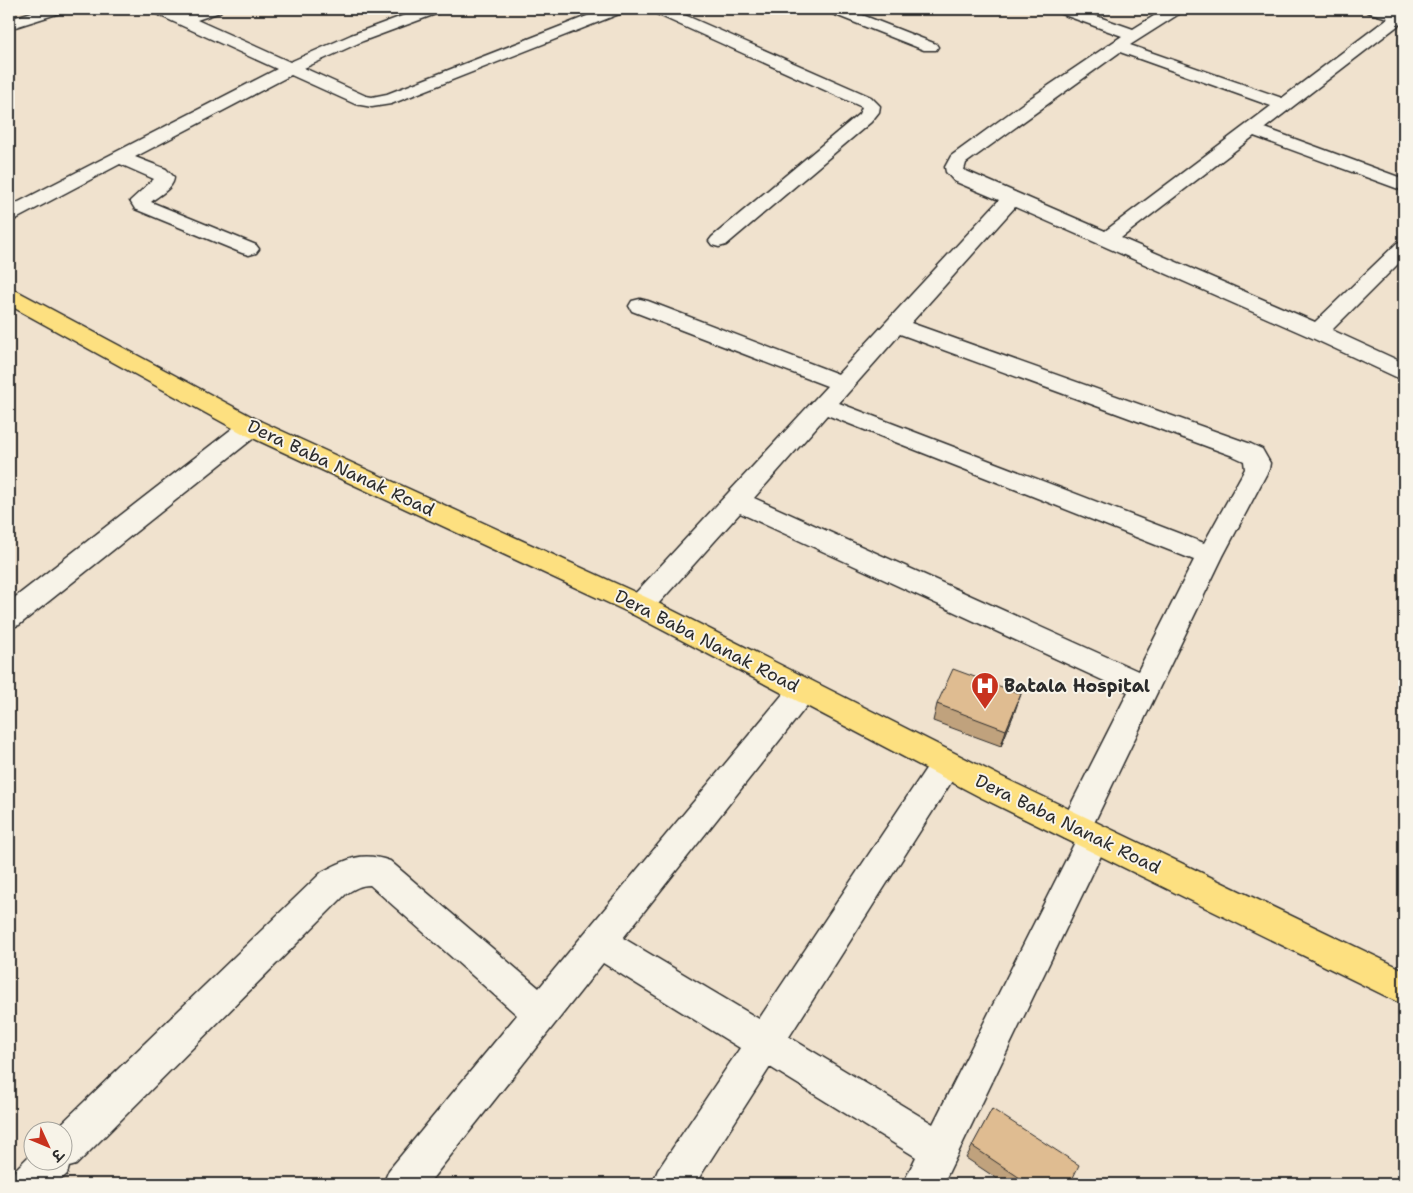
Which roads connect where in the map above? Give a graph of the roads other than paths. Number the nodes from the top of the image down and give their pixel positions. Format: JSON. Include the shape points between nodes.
{"nodes":[{"id":1,"x":56,"y":9,"type":"edge"},
{"id":2,"x":158,"y":9,"type":"edge"},
{"id":3,"x":214,"y":9,"type":"edge"},
{"id":4,"x":435,"y":9,"type":"edge"},
{"id":5,"x":583,"y":9,"type":"edge"},
{"id":6,"x":618,"y":9,"type":"edge"},
{"id":7,"x":658,"y":9,"type":"edge"},
{"id":8,"x":834,"y":9,"type":"edge"},
{"id":9,"x":1062,"y":9,"type":"edge"},
{"id":10,"x":1176,"y":9,"type":"edge"},
{"id":11,"x":1373,"y":9,"type":"edge"},
{"id":12,"x":600,"y":16,"type":"junction"},
{"id":13,"x":1402,"y":18,"type":"edge"},
{"id":14,"x":183,"y":20,"type":"junction"},
{"id":15,"x":9,"y":24,"type":"edge"},
{"id":16,"x":1133,"y":35,"type":"junction"},
{"id":17,"x":1117,"y":46,"type":"junction"},
{"id":18,"x":930,"y":47,"type":"dead end"},
{"id":19,"x":291,"y":68,"type":"junction"},
{"id":20,"x":1284,"y":105,"type":"junction"},
{"id":21,"x":1252,"y":129,"type":"junction"},
{"id":22,"x":121,"y":158,"type":"junction"},
{"id":23,"x":1404,"y":185,"type":"edge"},
{"id":24,"x":1011,"y":199,"type":"junction"},
{"id":25,"x":9,"y":215,"type":"edge"},
{"id":26,"x":1107,"y":240,"type":"junction"},
{"id":27,"x":719,"y":241,"type":"dead end"},
{"id":28,"x":1404,"y":247,"type":"edge"},
{"id":29,"x":249,"y":249,"type":"dead end"},
{"id":30,"x":9,"y":296,"type":"edge"},
{"id":31,"x":640,"y":306,"type":"dead end"},
{"id":32,"x":896,"y":325,"type":"junction"},
{"id":33,"x":1318,"y":332,"type":"junction"},
{"id":34,"x":1404,"y":372,"type":"edge"},
{"id":35,"x":842,"y":384,"type":"junction"},
{"id":36,"x":824,"y":405,"type":"junction"},
{"id":37,"x":251,"y":427,"type":"junction"},
{"id":38,"x":736,"y":500,"type":"junction"},
{"id":39,"x":1210,"y":556,"type":"junction"},
{"id":40,"x":640,"y":606,"type":"junction"},
{"id":41,"x":9,"y":617,"type":"edge"},
{"id":42,"x":1146,"y":687,"type":"junction"},
{"id":43,"x":803,"y":690,"type":"junction"},
{"id":44,"x":946,"y":764,"type":"junction"},
{"id":45,"x":1084,"y":832,"type":"junction"},
{"id":46,"x":599,"y":942,"type":"junction"},
{"id":47,"x":1403,"y":984,"type":"edge"},
{"id":48,"x":541,"y":1013,"type":"junction"},
{"id":49,"x":764,"y":1043,"type":"junction"},
{"id":50,"x":72,"y":1141,"type":"edge"},
{"id":51,"x":940,"y":1150,"type":"junction"},
{"id":52,"x":43,"y":1170,"type":"edge"},
{"id":53,"x":29,"y":1184,"type":"edge"},
{"id":54,"x":403,"y":1184,"type":"edge"},
{"id":55,"x":672,"y":1184,"type":"edge"},
{"id":56,"x":923,"y":1184,"type":"edge"}],
"edges":[{"from":1,"to":15,"type":"street"},
{"from":2,"to":14,"type":"street"},
{"from":3,"to":14,"type":"street"},
{"from":4,"to":19,"type":"street","via":[[357,38]]},
{"from":5,"to":12,"type":"street"},
{"from":6,"to":12,"type":"street"},
{"from":7,"to":27,"type":"street","via":[[871,106],[865,118]]},
{"from":8,"to":18,"type":"street"},
{"from":9,"to":16,"type":"street"},
{"from":10,"to":16,"type":"street"},
{"from":11,"to":13,"type":"street"},
{"from":12,"to":19,"type":"street","via":[[381,102],[361,100]]},
{"from":13,"to":20,"type":"street"},
{"from":14,"to":19,"type":"street"},
{"from":16,"to":17,"type":"street"},
{"from":17,"to":20,"type":"street"},
{"from":17,"to":24,"type":"street","via":[[958,160],[954,167],[961,177]]},
{"from":19,"to":22,"type":"street"},
{"from":20,"to":21,"type":"street"},
{"from":21,"to":23,"type":"street"},
{"from":21,"to":26,"type":"street"},
{"from":22,"to":25,"type":"street"},
{"from":22,"to":29,"type":"street","via":[[164,177],[164,182],[140,201],[142,205]]},
{"from":24,"to":26,"type":"street"},
{"from":24,"to":32,"type":"street"},
{"from":26,"to":33,"type":"street"},
{"from":28,"to":33,"type":"street"},
{"from":30,"to":37,"type":"main road","name":"Dera Baba Nanak Road"},
{"from":31,"to":35,"type":"street"},
{"from":32,"to":35,"type":"street"},
{"from":32,"to":39,"type":"street","via":[[1253,456],[1258,463],[1257,470]]},
{"from":33,"to":34,"type":"street"},
{"from":35,"to":36,"type":"street"},
{"from":36,"to":38,"type":"street"},
{"from":36,"to":39,"type":"street"},
{"from":37,"to":40,"type":"main road","name":"Dera Baba Nanak Road"},
{"from":37,"to":41,"type":"street"},
{"from":38,"to":40,"type":"street"},
{"from":38,"to":42,"type":"street"},
{"from":39,"to":42,"type":"street"},
{"from":40,"to":43,"type":"main road","name":"Dera Baba Nanak Road"},
{"from":42,"to":45,"type":"street"},
{"from":43,"to":44,"type":"main road","name":"Dera Baba Nanak Road"},
{"from":43,"to":46,"type":"street"},
{"from":44,"to":45,"type":"main road","name":"Dera Baba Nanak Road"},
{"from":44,"to":49,"type":"street"},
{"from":45,"to":47,"type":"main road","name":"Dera Baba Nanak Road"},
{"from":45,"to":51,"type":"street"},
{"from":46,"to":48,"type":"street"},
{"from":46,"to":49,"type":"street"},
{"from":48,"to":50,"type":"street","via":[[378,872],[355,871],[334,883]]},
{"from":48,"to":54,"type":"street"},
{"from":49,"to":51,"type":"street"},
{"from":49,"to":55,"type":"street"},
{"from":51,"to":56,"type":"street"},
{"from":52,"to":53,"type":"street"}]}
